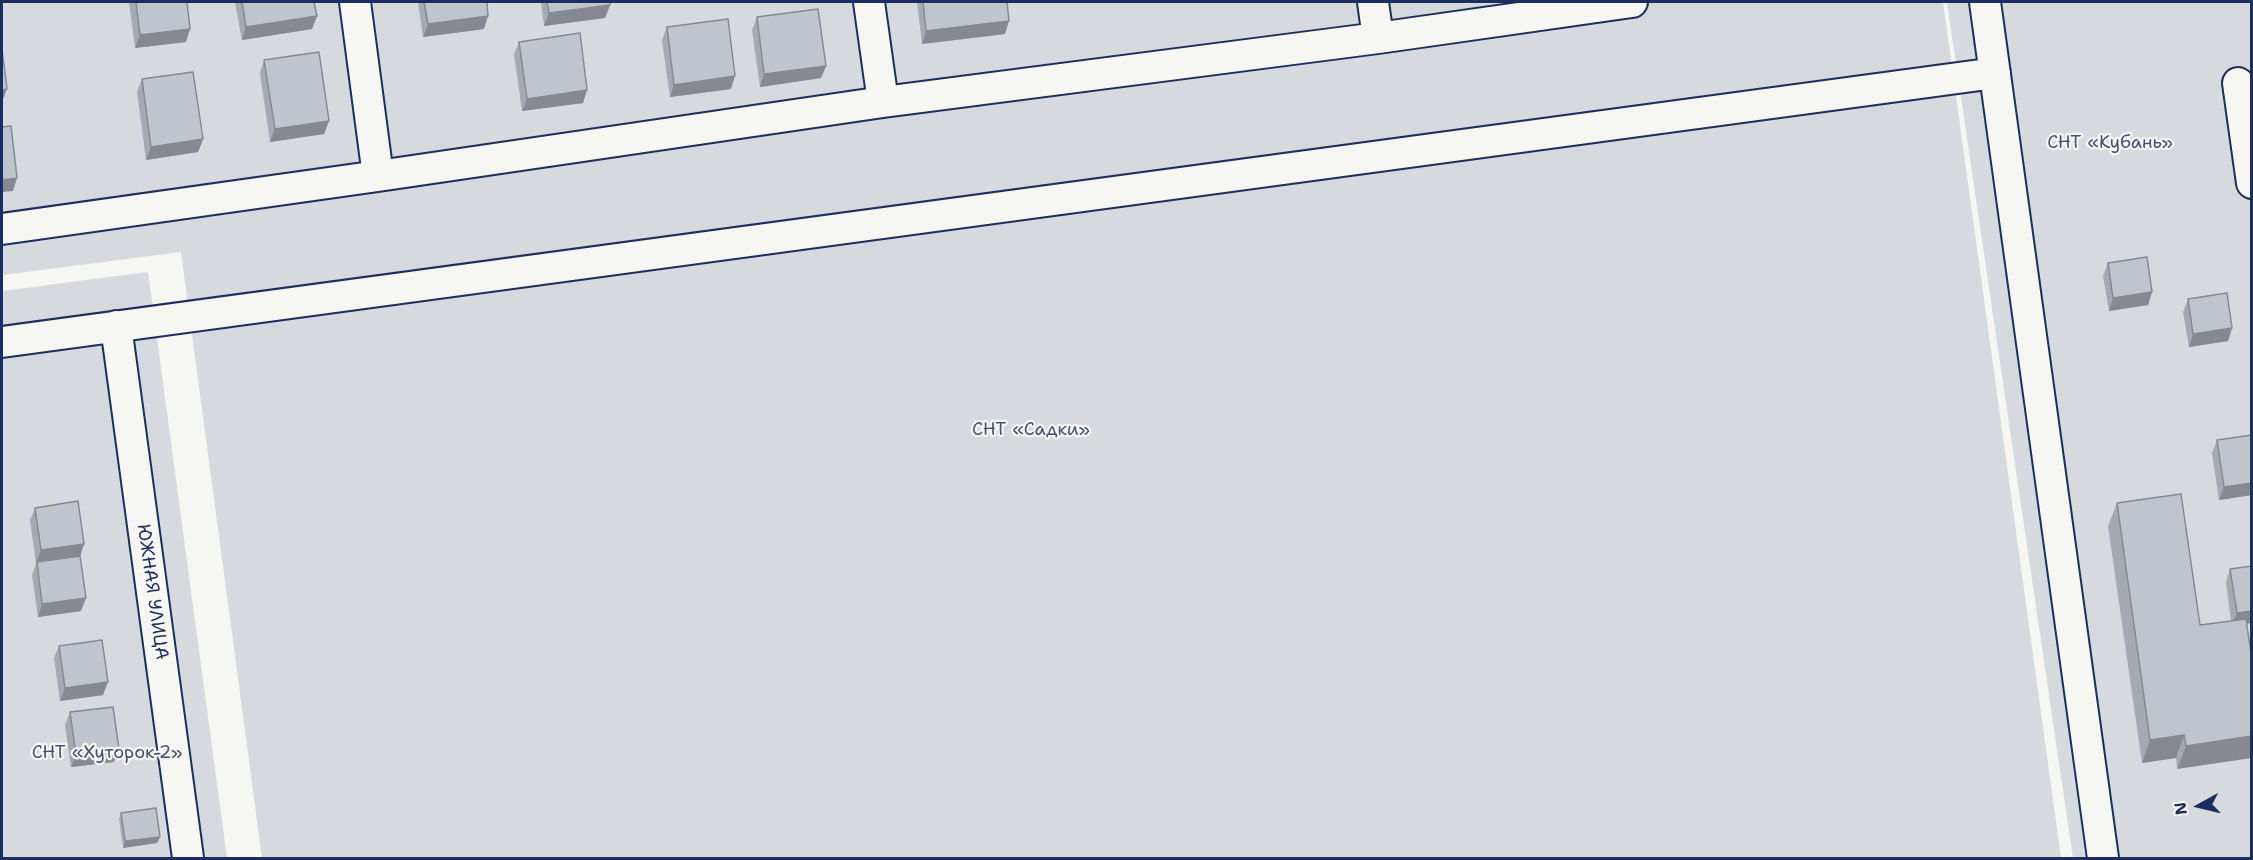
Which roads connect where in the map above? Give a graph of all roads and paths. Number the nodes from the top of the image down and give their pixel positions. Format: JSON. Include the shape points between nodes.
{"nodes":[{"id":1,"x":355,"y":2,"type":"edge"},
{"id":2,"x":869,"y":2,"type":"edge"},
{"id":3,"x":1372,"y":2,"type":"edge"},
{"id":4,"x":1632,"y":2,"type":"edge"},
{"id":5,"x":1985,"y":2,"type":"edge"},
{"id":6,"x":1378,"y":38,"type":"junction"},
{"id":7,"x":1995,"y":73,"type":"junction"},
{"id":8,"x":2238,"y":83,"type":"dead end"},
{"id":9,"x":883,"y":102,"type":"junction"},
{"id":10,"x":378,"y":173,"type":"junction"},
{"id":11,"x":2252,"y":183,"type":"edge"},
{"id":12,"x":2,"y":229,"type":"edge"},
{"id":13,"x":116,"y":326,"type":"junction"},
{"id":14,"x":2,"y":342,"type":"edge"},
{"id":15,"x":188,"y":858,"type":"edge"},
{"id":16,"x":2103,"y":858,"type":"edge"}],
"edges":[{"from":1,"to":10,"type":"street"},
{"from":2,"to":9,"type":"street"},
{"from":3,"to":6,"type":"street"},
{"from":4,"to":6,"type":"street"},
{"from":5,"to":7,"type":"street"},
{"from":6,"to":9,"type":"street"},
{"from":7,"to":13,"type":"street"},
{"from":7,"to":16,"type":"street"},
{"from":8,"to":11,"type":"street"},
{"from":9,"to":10,"type":"street"},
{"from":10,"to":12,"type":"street"},
{"from":13,"to":14,"type":"street"},
{"from":13,"to":15,"type":"street","name":"ЮЖНАЯ УЛИЦА"}]}
